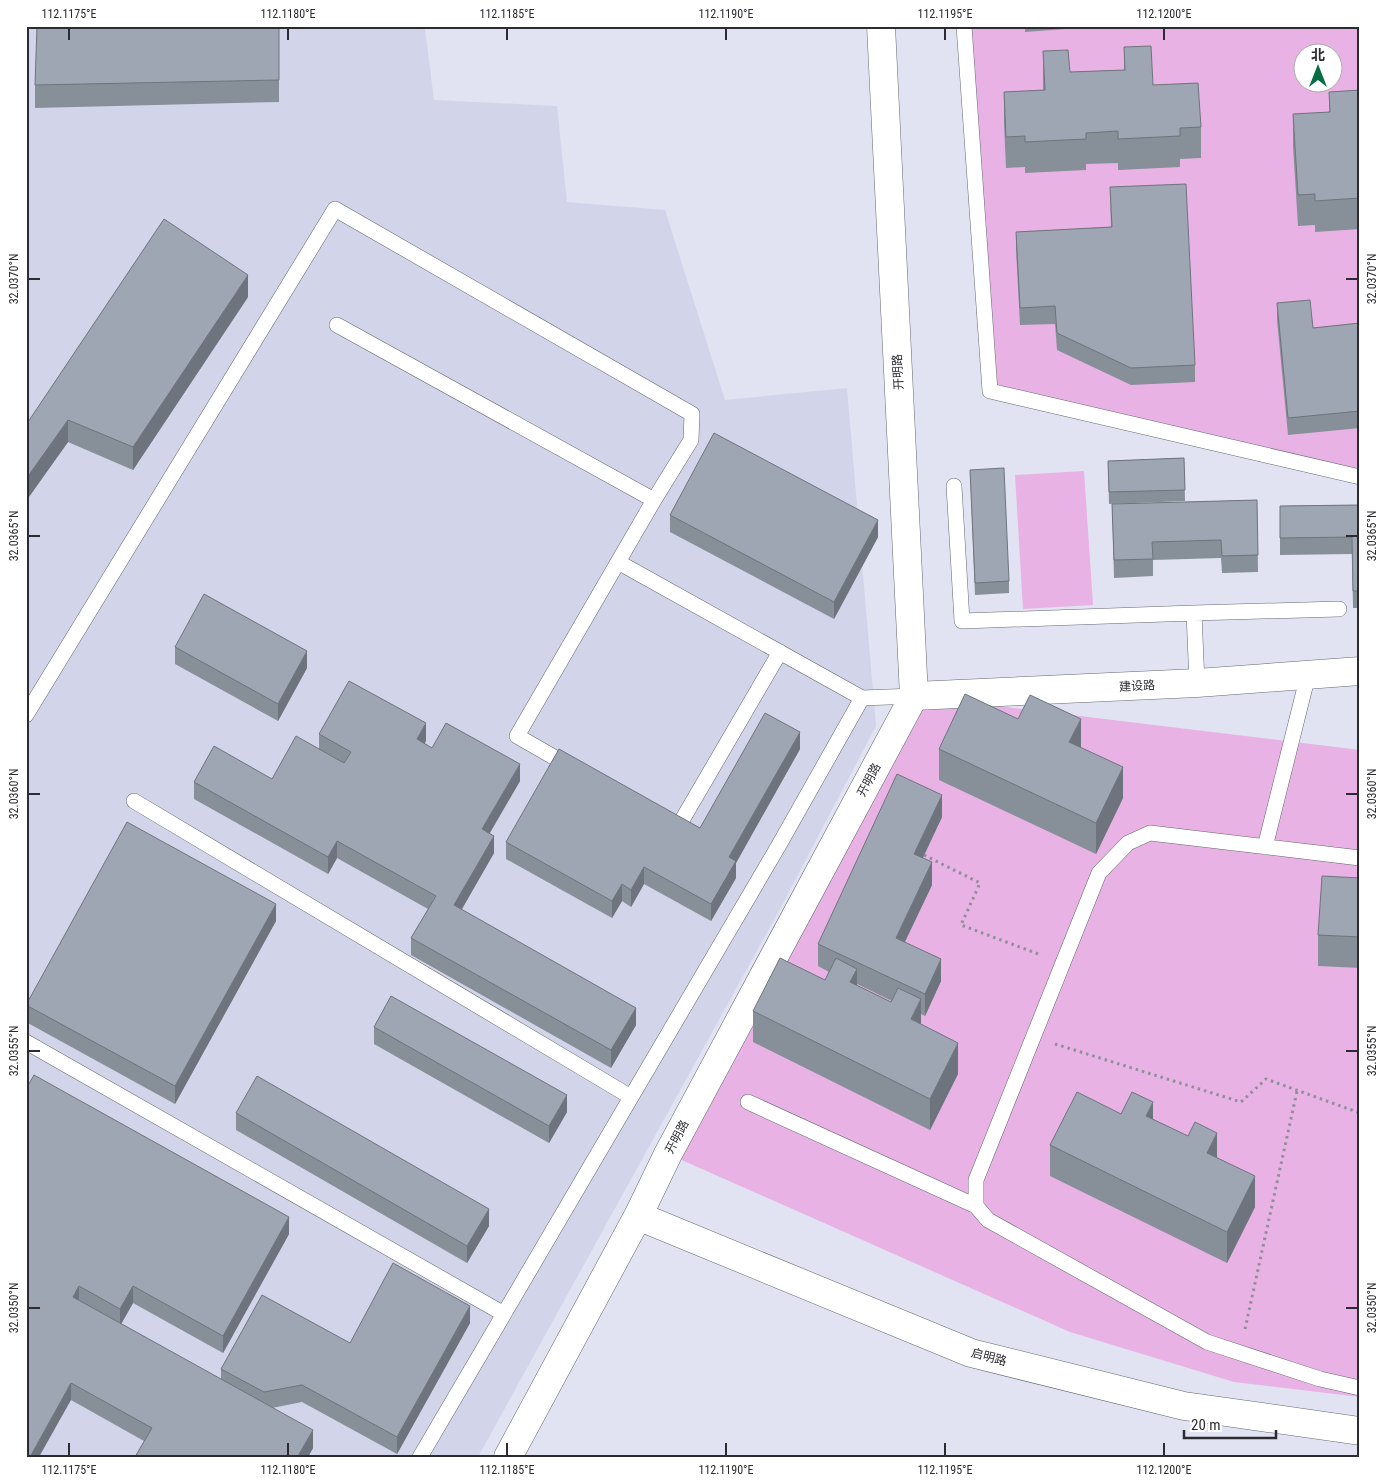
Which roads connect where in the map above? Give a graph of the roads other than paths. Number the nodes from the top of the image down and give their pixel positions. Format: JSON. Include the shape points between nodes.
{"nodes":[{"id":1,"x":881,"y":26,"type":"edge"},
{"id":2,"x":964,"y":26,"type":"edge"},
{"id":3,"x":336,"y":325,"type":"dead end"},
{"id":4,"x":1360,"y":477,"type":"edge"},
{"id":5,"x":954,"y":486,"type":"dead end"},
{"id":6,"x":654,"y":500,"type":"junction"},
{"id":7,"x":618,"y":562,"type":"junction"},
{"id":8,"x":1339,"y":609,"type":"dead end"},
{"id":9,"x":1194,"y":613,"type":"junction"},
{"id":10,"x":780,"y":652,"type":"junction"},
{"id":11,"x":1360,"y":671,"type":"edge"},
{"id":12,"x":1308,"y":675,"type":"junction"},
{"id":13,"x":1197,"y":683,"type":"junction"},
{"id":14,"x":914,"y":696,"type":"junction"},
{"id":15,"x":862,"y":698,"type":"junction"},
{"id":16,"x":26,"y":715,"type":"edge"},
{"id":17,"x":585,"y":774,"type":"edge"},
{"id":18,"x":134,"y":801,"type":"dead end"},
{"id":19,"x":661,"y":817,"type":"edge"},
{"id":20,"x":1266,"y":847,"type":"junction"},
{"id":21,"x":1360,"y":858,"type":"edge"},
{"id":22,"x":26,"y":1042,"type":"edge"},
{"id":23,"x":631,"y":1097,"type":"junction"},
{"id":24,"x":748,"y":1102,"type":"dead end"},
{"id":25,"x":976,"y":1206,"type":"junction"},
{"id":26,"x":638,"y":1216,"type":"junction"},
{"id":27,"x":504,"y":1314,"type":"junction"},
{"id":28,"x":1360,"y":1388,"type":"edge"},
{"id":29,"x":1360,"y":1431,"type":"edge"},
{"id":30,"x":420,"y":1457,"type":"edge"},
{"id":31,"x":508,"y":1457,"type":"edge"}],
"edges":[{"from":1,"to":14,"type":"street","name":"开明路"},
{"from":2,"to":4,"type":"lane","via":[[990,391]]},
{"from":3,"to":6,"type":"lane"},
{"from":5,"to":9,"type":"lane","via":[[962,621]]},
{"from":6,"to":7,"type":"lane"},
{"from":6,"to":16,"type":"lane","via":[[691,440],[692,414],[335,209]]},
{"from":7,"to":10,"type":"lane"},
{"from":7,"to":17,"type":"lane","via":[[517,736]]},
{"from":8,"to":9,"type":"lane"},
{"from":9,"to":13,"type":"lane"},
{"from":10,"to":15,"type":"lane"},
{"from":10,"to":19,"type":"lane","via":[[678,827]]},
{"from":11,"to":12,"type":"street","name":"建设路"},
{"from":12,"to":13,"type":"street","name":"建设路"},
{"from":12,"to":20,"type":"lane"},
{"from":13,"to":14,"type":"street","name":"建设路"},
{"from":14,"to":15,"type":"lane"},
{"from":14,"to":26,"type":"street","name":"开明路","via":[[668,1154]]},
{"from":15,"to":23,"type":"lane"},
{"from":18,"to":23,"type":"lane"},
{"from":20,"to":21,"type":"lane"},
{"from":20,"to":25,"type":"lane","via":[[1150,833],[1128,843],[1099,873],[976,1180]]},
{"from":22,"to":27,"type":"lane"},
{"from":23,"to":27,"type":"lane"},
{"from":24,"to":25,"type":"lane"},
{"from":25,"to":28,"type":"lane","via":[[988,1220],[1207,1342],[1320,1379]]},
{"from":26,"to":29,"type":"street","name":"启明路","via":[[971,1354],[1184,1406]]},
{"from":26,"to":31,"type":"street","name":"开明路"},
{"from":27,"to":30,"type":"lane"}]}
